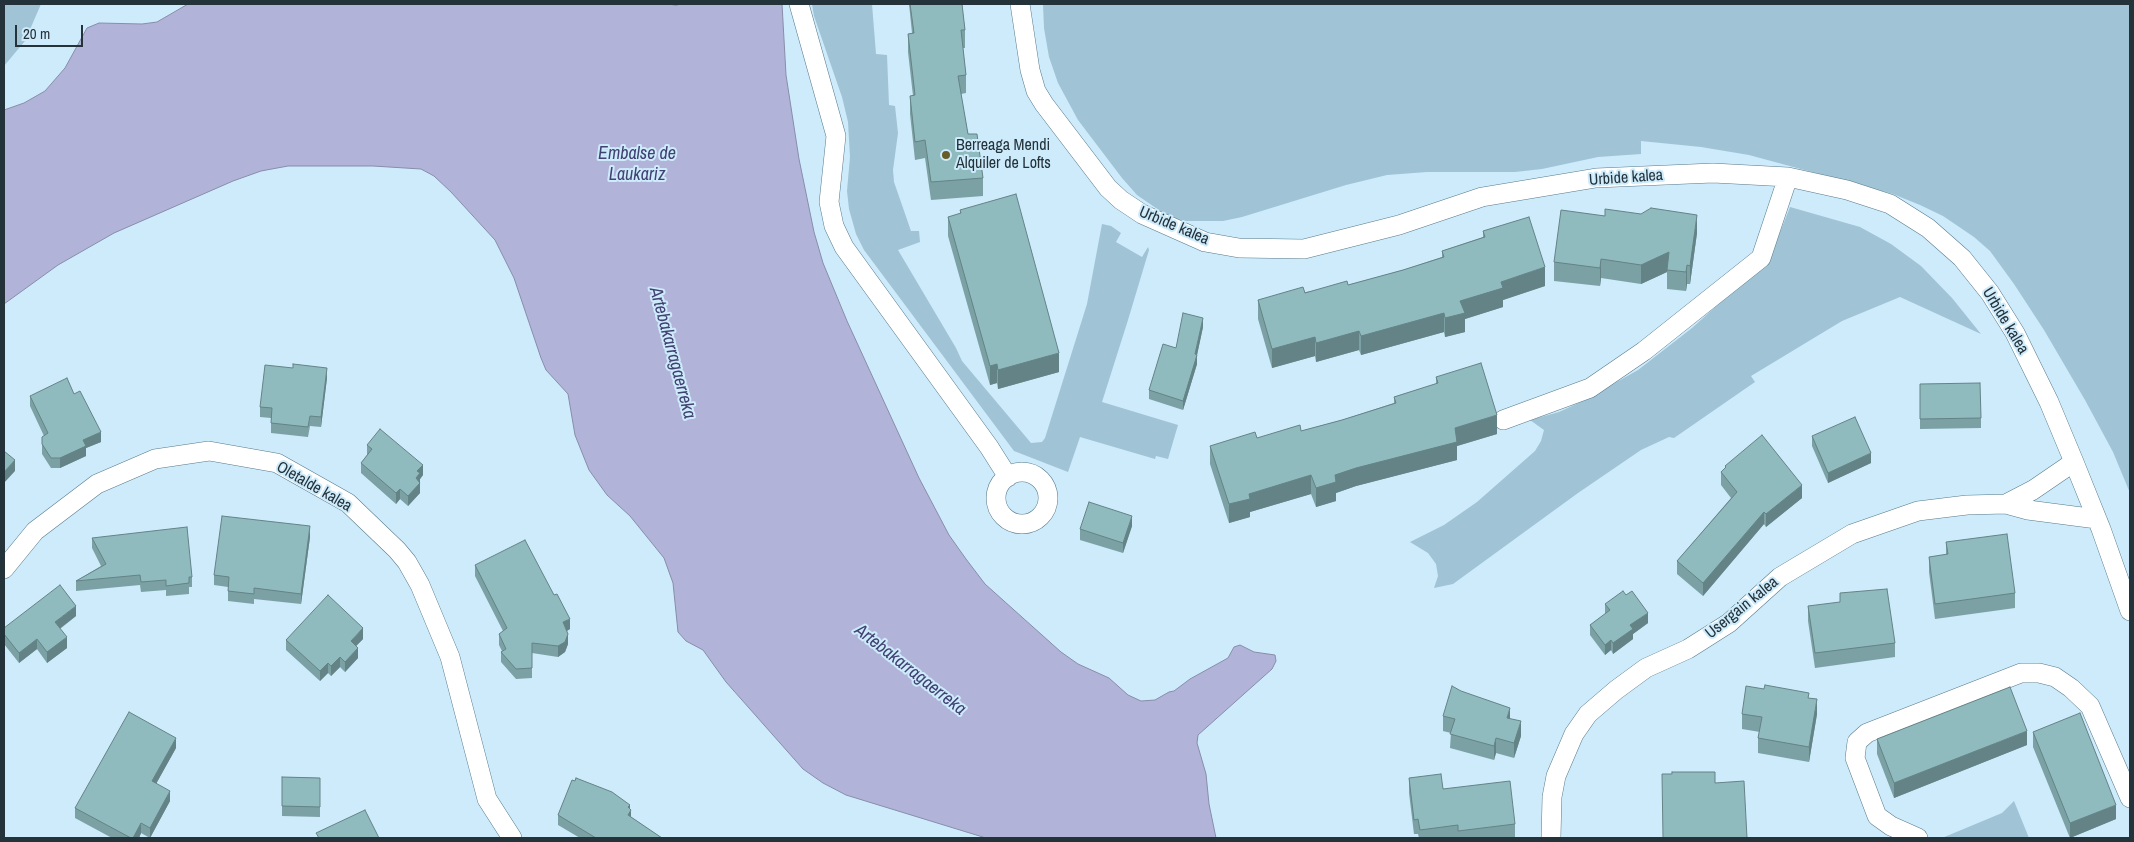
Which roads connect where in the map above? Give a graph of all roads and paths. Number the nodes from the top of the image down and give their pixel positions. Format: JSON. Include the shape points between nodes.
{"nodes":[{"id":1,"x":799,"y":4,"type":"edge"},
{"id":2,"x":1020,"y":4,"type":"edge"},
{"id":3,"x":1788,"y":177,"type":"junction"},
{"id":4,"x":1503,"y":420,"type":"dead end"},
{"id":5,"x":2074,"y":462,"type":"junction"},
{"id":6,"x":1008,"y":477,"type":"dead end"},
{"id":7,"x":2006,"y":504,"type":"junction"},
{"id":8,"x":2097,"y":518,"type":"junction"},
{"id":9,"x":4,"y":569,"type":"edge"},
{"id":10,"x":2130,"y":611,"type":"edge"},
{"id":11,"x":2130,"y":798,"type":"edge"},
{"id":12,"x":512,"y":838,"type":"edge"},
{"id":13,"x":1551,"y":838,"type":"edge"},
{"id":14,"x":1918,"y":838,"type":"edge"}],
"edges":[{"from":1,"to":6,"type":"street","via":[[836,136],[829,202],[834,226],[844,247],[989,446]]},
{"from":2,"to":3,"type":"street","name":"Urbide kalea","via":[[1036,90],[1108,188],[1142,214],[1205,242],[1239,248],[1304,249],[1399,225],[1482,197],[1596,178],[1713,173]]},
{"from":3,"to":4,"type":"street","via":[[1761,258],[1644,351],[1590,388]]},
{"from":3,"to":5,"type":"street","name":"Urbide kalea","via":[[1834,186],[1890,204],[1928,228],[1962,258],[2014,333],[2041,384]]},
{"from":5,"to":7,"type":"street","name":"Usergain kalea"},
{"from":5,"to":8,"type":"street","name":"Urbide kalea"},
{"from":7,"to":8,"type":"street","name":"Usergain kalea","via":[[2028,510]]},
{"from":7,"to":13,"type":"street","name":"Usergain kalea","via":[[1918,511],[1852,534],[1780,577],[1729,623],[1688,649],[1646,668],[1616,690],[1588,714],[1562,759],[1552,797]]},
{"from":8,"to":10,"type":"street","name":"Urbide kalea"},
{"from":9,"to":12,"type":"street","name":"Oletalde kalea","via":[[35,531],[96,484],[155,458],[209,451],[277,463],[348,503],[407,562],[450,657],[487,799]]},
{"from":11,"to":14,"type":"street","via":[[2090,706],[2054,677],[2021,673],[1867,733],[1856,742],[1855,758],[1877,816]]}]}
